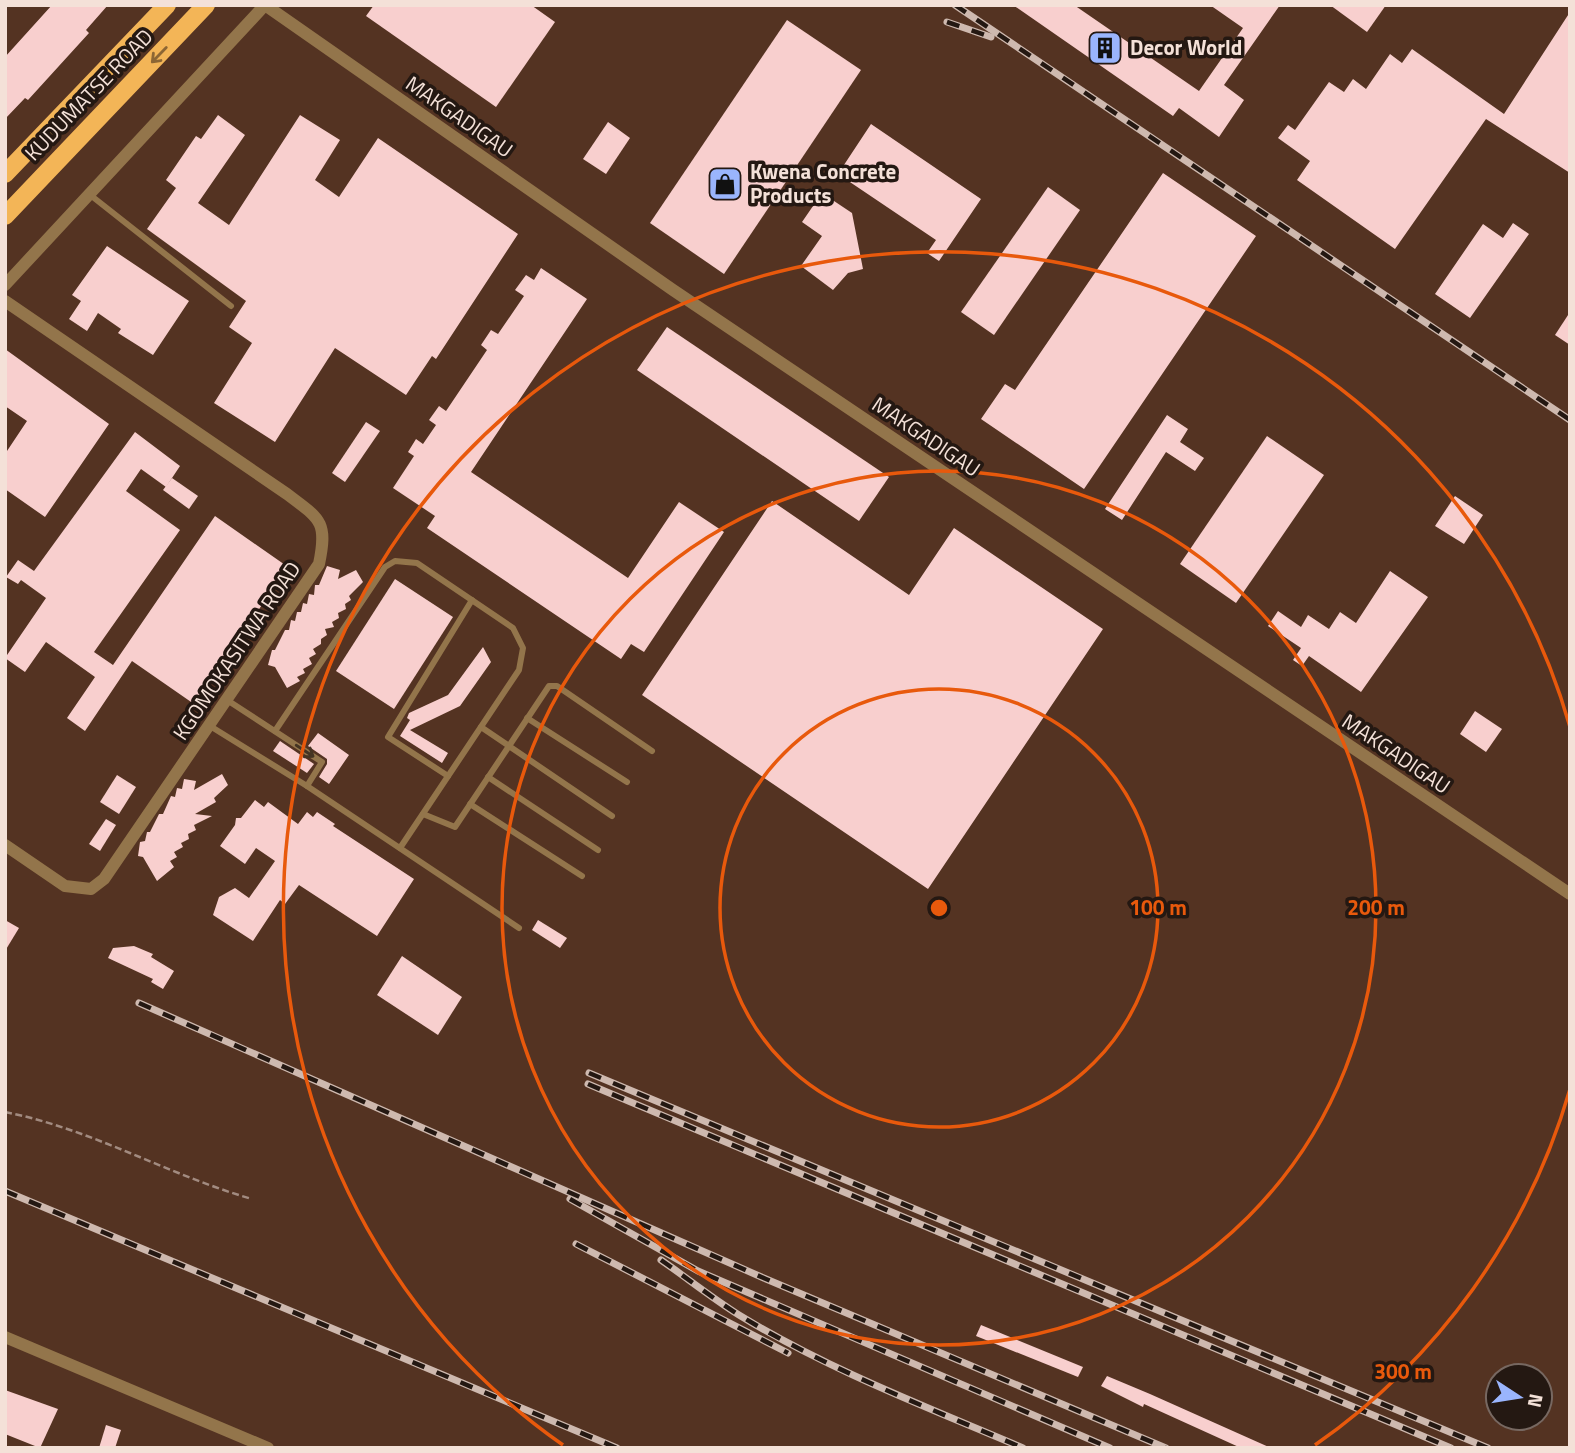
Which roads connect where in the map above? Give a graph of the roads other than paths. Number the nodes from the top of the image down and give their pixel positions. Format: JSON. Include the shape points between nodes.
{"nodes":[{"id":1,"x":167,"y":5,"type":"edge"},
{"id":2,"x":206,"y":5,"type":"edge"},
{"id":3,"x":265,"y":5,"type":"edge"},
{"id":4,"x":5,"y":174,"type":"edge"},
{"id":5,"x":89,"y":194,"type":"junction"},
{"id":6,"x":5,"y":216,"type":"edge"},
{"id":7,"x":5,"y":285,"type":"edge"},
{"id":8,"x":5,"y":302,"type":"edge"},
{"id":9,"x":231,"y":306,"type":"dead end"},
{"id":10,"x":472,"y":600,"type":"junction"},
{"id":11,"x":228,"y":700,"type":"junction"},
{"id":12,"x":527,"y":718,"type":"junction"},
{"id":13,"x":210,"y":726,"type":"junction"},
{"id":14,"x":481,"y":727,"type":"junction"},
{"id":15,"x":275,"y":731,"type":"junction"},
{"id":16,"x":509,"y":746,"type":"junction"},
{"id":17,"x":652,"y":751,"type":"dead end"},
{"id":18,"x":448,"y":776,"type":"junction"},
{"id":19,"x":488,"y":777,"type":"junction"},
{"id":20,"x":627,"y":782,"type":"dead end"},
{"id":21,"x":307,"y":786,"type":"junction"},
{"id":22,"x":470,"y":804,"type":"junction"},
{"id":23,"x":423,"y":814,"type":"junction"},
{"id":24,"x":612,"y":816,"type":"dead end"},
{"id":25,"x":5,"y":845,"type":"edge"},
{"id":26,"x":400,"y":848,"type":"junction"},
{"id":27,"x":598,"y":850,"type":"dead end"},
{"id":28,"x":582,"y":876,"type":"dead end"},
{"id":29,"x":1570,"y":894,"type":"edge"},
{"id":30,"x":519,"y":928,"type":"dead end"},
{"id":31,"x":5,"y":1337,"type":"edge"},
{"id":32,"x":268,"y":1448,"type":"edge"}],
"edges":[{"from":1,"to":4,"type":"main road","name":"KUDUMATSE ROAD"},
{"from":2,"to":6,"type":"main road","name":"KUDUMATSE ROAD","one_way":true},
{"from":3,"to":5,"type":"street"},
{"from":3,"to":29,"type":"street","name":"MAKGADIGAU","via":[[685,297]]},
{"from":5,"to":7,"type":"street"},
{"from":5,"to":9,"type":"lane"},
{"from":8,"to":11,"type":"street","name":"KGOMOKASITWA ROAD","via":[[316,516],[325,536],[319,564]]},
{"from":10,"to":14,"type":"lane","via":[[513,628],[523,648],[519,670]]},
{"from":10,"to":15,"type":"lane","via":[[417,563],[395,561],[385,567]]},
{"from":10,"to":18,"type":"lane","via":[[388,737]]},
{"from":11,"to":13,"type":"street","name":"KGOMOKASITWA ROAD"},
{"from":11,"to":15,"type":"lane"},
{"from":12,"to":16,"type":"lane"},
{"from":12,"to":17,"type":"lane","via":[[549,686],[557,686]]},
{"from":12,"to":20,"type":"lane"},
{"from":13,"to":21,"type":"lane"},
{"from":13,"to":25,"type":"street","name":"KGOMOKASITWA ROAD","via":[[115,867],[92,889],[65,886]]},
{"from":14,"to":16,"type":"lane"},
{"from":14,"to":18,"type":"lane"},
{"from":15,"to":21,"type":"lane","one_way":true,"via":[[322,762]]},
{"from":16,"to":19,"type":"lane"},
{"from":16,"to":24,"type":"lane"},
{"from":18,"to":23,"type":"lane"},
{"from":19,"to":22,"type":"lane"},
{"from":19,"to":27,"type":"lane"},
{"from":21,"to":26,"type":"lane"},
{"from":22,"to":23,"type":"lane","via":[[455,827]]},
{"from":22,"to":28,"type":"lane"},
{"from":23,"to":26,"type":"lane"},
{"from":26,"to":30,"type":"lane"},
{"from":31,"to":32,"type":"street"}]}
